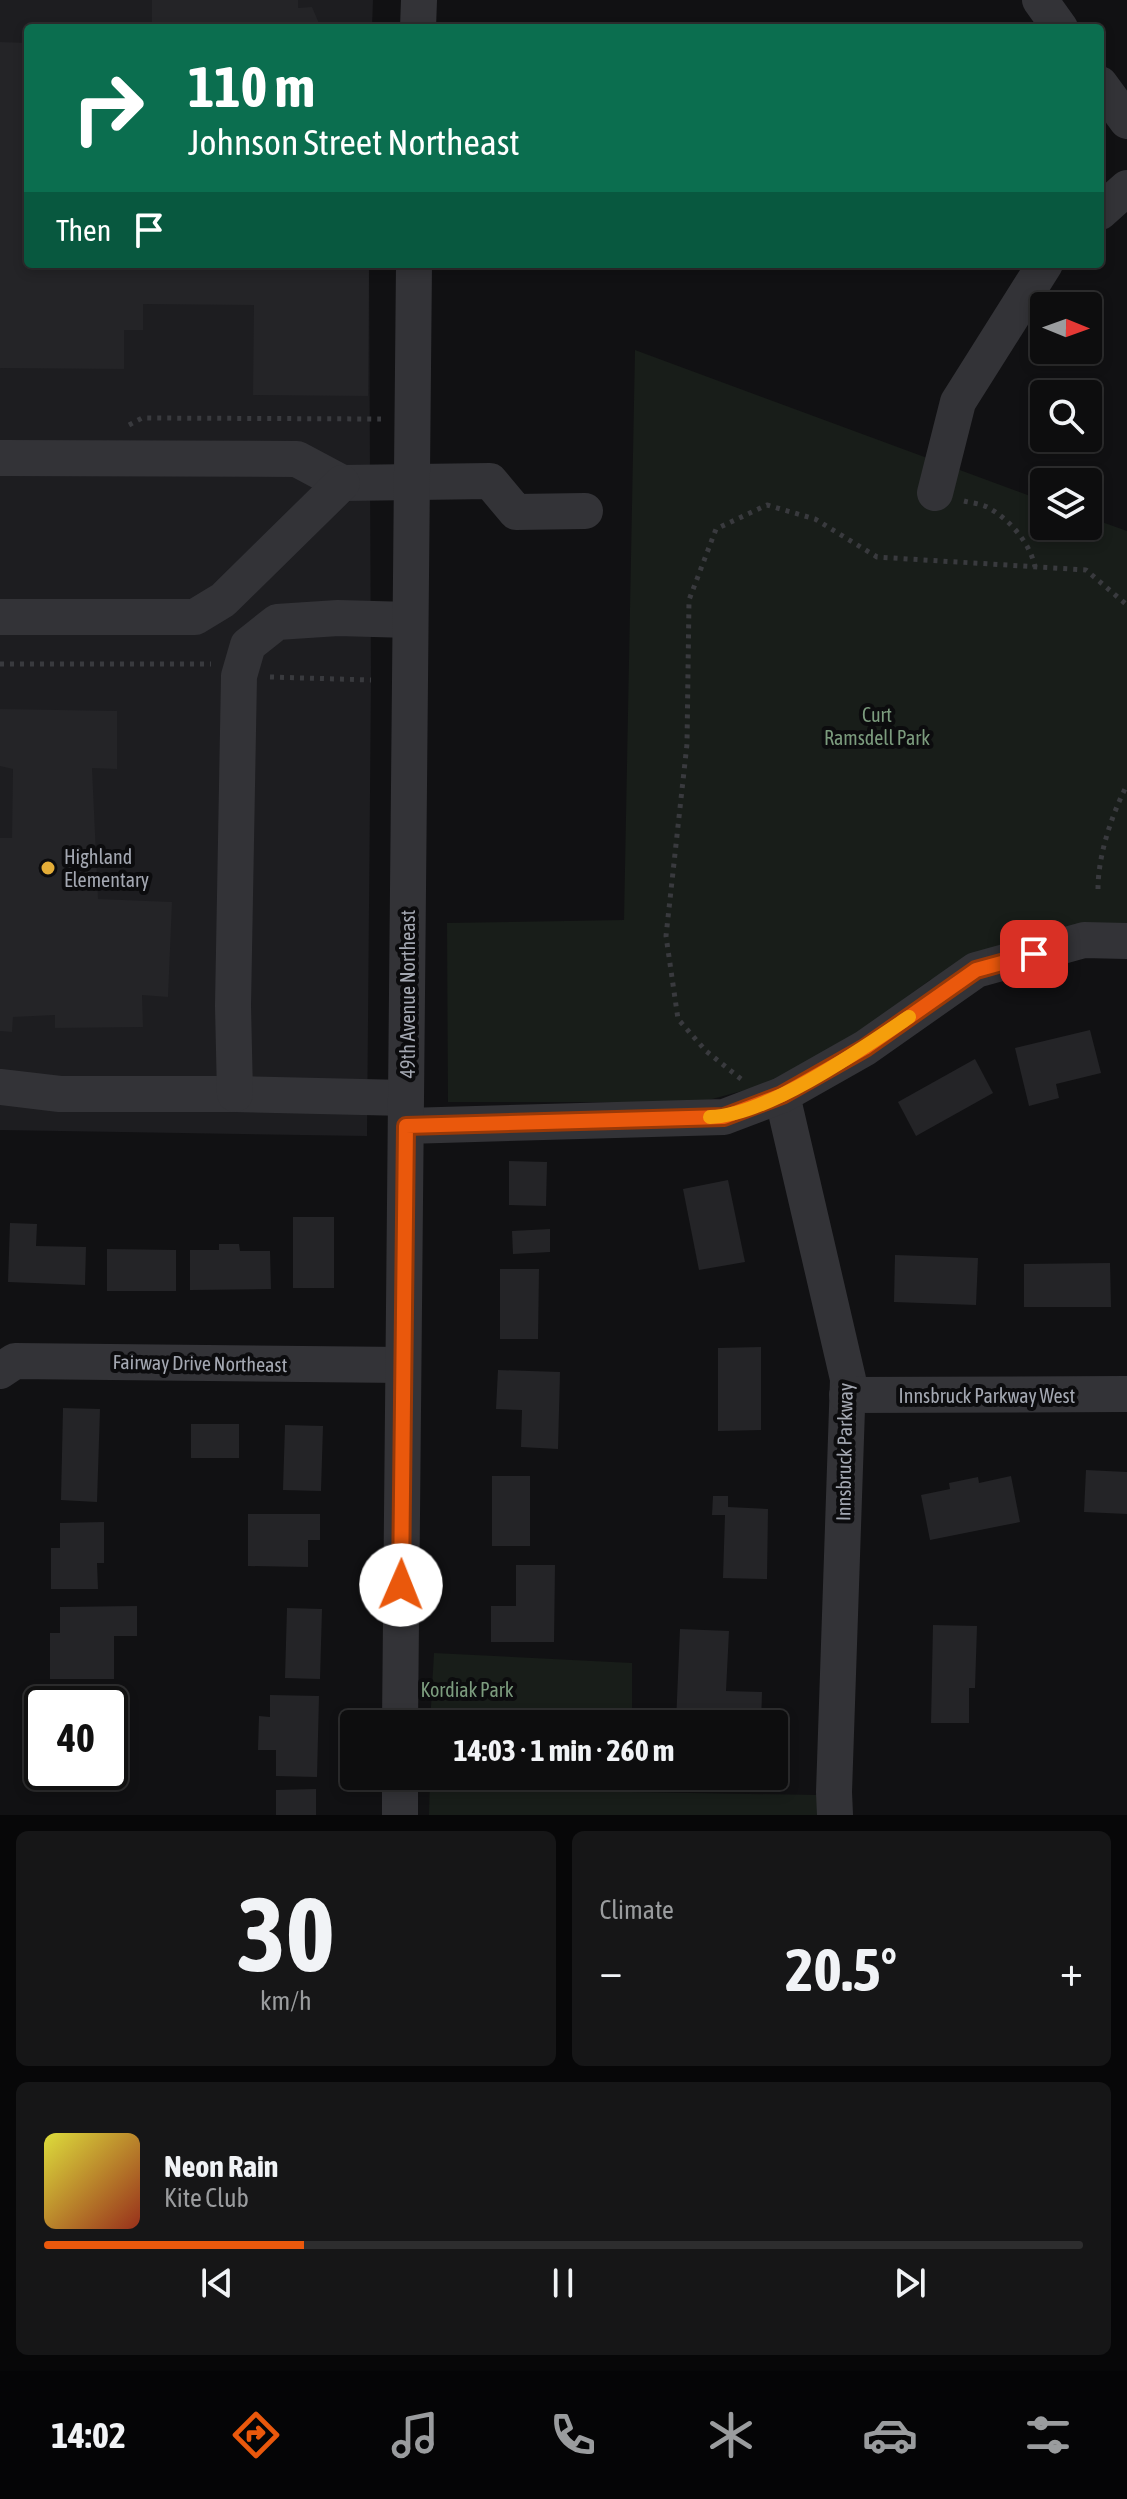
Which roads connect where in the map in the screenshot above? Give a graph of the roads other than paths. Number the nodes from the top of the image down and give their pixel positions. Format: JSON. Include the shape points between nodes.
{"nodes":[{"id":1,"x":419,"y":0,"type":"edge"},
{"id":2,"x":1040,"y":0,"type":"edge"},
{"id":3,"x":418,"y":24,"type":"edge"},
{"id":4,"x":1057,"y":24,"type":"edge"},
{"id":5,"x":1104,"y":89,"type":"edge"},
{"id":6,"x":1127,"y":121,"type":"edge"},
{"id":7,"x":1127,"y":188,"type":"edge"},
{"id":8,"x":1104,"y":208,"type":"edge"},
{"id":9,"x":414,"y":268,"type":"edge"},
{"id":10,"x":1042,"y":268,"type":"edge"},
{"id":11,"x":0,"y":458,"type":"edge"},
{"id":12,"x":411,"y":482,"type":"junction"},
{"id":13,"x":342,"y":483,"type":"junction"},
{"id":14,"x":935,"y":493,"type":"road end"},
{"id":15,"x":585,"y":511,"type":"dead end"},
{"id":16,"x":0,"y":617,"type":"edge"},
{"id":17,"x":410,"y":620,"type":"junction"},
{"id":18,"x":1127,"y":941,"type":"edge"},
{"id":19,"x":0,"y":1087,"type":"edge"},
{"id":20,"x":235,"y":1094,"type":"junction"},
{"id":21,"x":782,"y":1095,"type":"junction"},
{"id":22,"x":406,"y":1112,"type":"junction"},
{"id":23,"x":403,"y":1365,"type":"junction"},
{"id":24,"x":0,"y":1371,"type":"edge"},
{"id":25,"x":1127,"y":1394,"type":"edge"},
{"id":26,"x":847,"y":1395,"type":"junction"},
{"id":27,"x":400,"y":1710,"type":"edge"},
{"id":28,"x":400,"y":1790,"type":"edge"},
{"id":29,"x":400,"y":1815,"type":"edge"},
{"id":30,"x":835,"y":1815,"type":"edge"}],
"edges":[{"from":1,"to":3,"type":"street"},
{"from":2,"to":4,"type":"street"},
{"from":5,"to":6,"type":"street"},
{"from":7,"to":8,"type":"street"},
{"from":9,"to":12,"type":"street","name":"49th Avenue Northeast"},
{"from":10,"to":14,"type":"street","via":[[958,402]]},
{"from":11,"to":13,"type":"street","via":[[297,459]]},
{"from":12,"to":13,"type":"street"},
{"from":12,"to":15,"type":"street","via":[[490,481],[516,512]]},
{"from":12,"to":17,"type":"street","name":"49th Avenue Northeast"},
{"from":13,"to":16,"type":"street","via":[[223,600],[195,617]]},
{"from":17,"to":20,"type":"street","via":[[277,622],[248,645],[239,676]]},
{"from":17,"to":22,"type":"street","name":"49th Avenue Northeast"},
{"from":18,"to":21,"type":"street","via":[[1084,940],[976,970],[865,1048]]},
{"from":19,"to":20,"type":"street","via":[[60,1094]]},
{"from":20,"to":22,"type":"street"},
{"from":21,"to":22,"type":"street","via":[[724,1117]]},
{"from":21,"to":26,"type":"street","name":"Innsbruck Parkway","via":[[848,1379]]},
{"from":22,"to":23,"type":"street","name":"49th Avenue Northeast"},
{"from":23,"to":24,"type":"street","name":"Fairway Drive Northeast","via":[[15,1361]]},
{"from":23,"to":27,"type":"street","name":"49th Avenue Northeast"},
{"from":25,"to":26,"type":"street","name":"Innsbruck Parkway West"},
{"from":26,"to":30,"type":"street","name":"Innsbruck Parkway"},
{"from":28,"to":29,"type":"street"}]}
